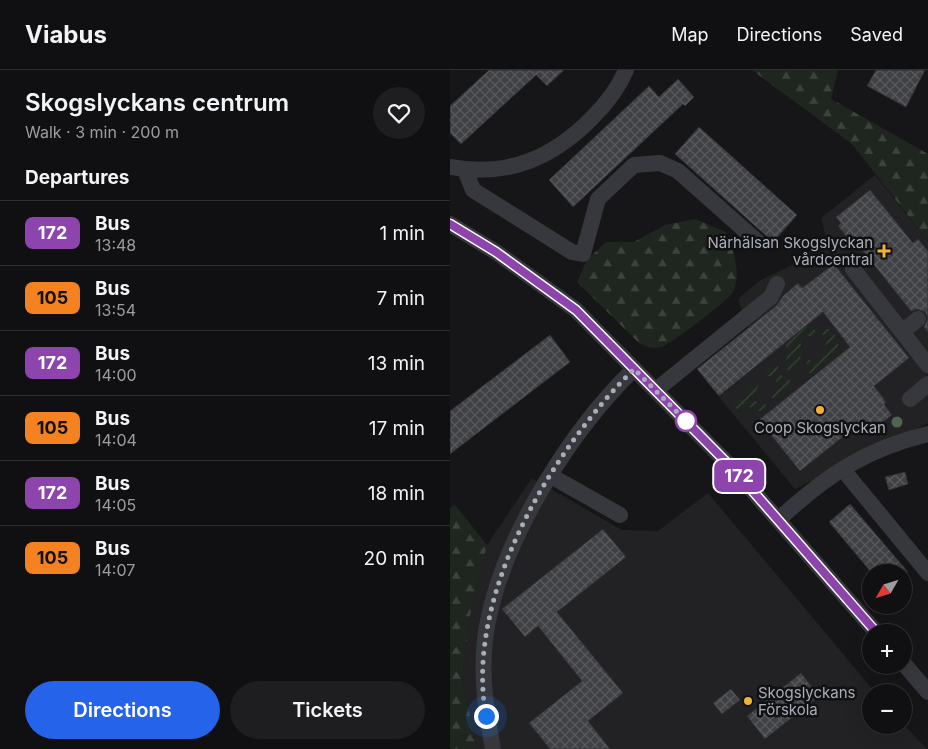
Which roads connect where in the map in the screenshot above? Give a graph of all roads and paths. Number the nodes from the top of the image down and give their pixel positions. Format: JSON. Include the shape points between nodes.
{"nodes":[{"id":1,"x":626,"y":70,"type":"edge"},
{"id":2,"x":458,"y":168,"type":"edge"},
{"id":3,"x":450,"y":224,"type":"edge"},
{"id":4,"x":758,"y":242,"type":"dead end"},
{"id":5,"x":853,"y":269,"type":"dead end"},
{"id":6,"x":776,"y":284,"type":"dead end"},
{"id":7,"x":918,"y":319,"type":"dead end"},
{"id":8,"x":902,"y":332,"type":"junction"},
{"id":9,"x":927,"y":363,"type":"edge"},
{"id":10,"x":634,"y":369,"type":"junction"},
{"id":11,"x":928,"y":384,"type":"edge"},
{"id":12,"x":656,"y":390,"type":"junction"},
{"id":13,"x":910,"y":399,"type":"dead end"},
{"id":14,"x":928,"y":434,"type":"edge"},
{"id":15,"x":551,"y":476,"type":"junction"},
{"id":16,"x":849,"y":477,"type":"dead end"},
{"id":17,"x":620,"y":515,"type":"dead end"},
{"id":18,"x":779,"y":519,"type":"junction"},
{"id":19,"x":928,"y":573,"type":"edge"},
{"id":20,"x":869,"y":624,"type":"edge"},
{"id":21,"x":912,"y":673,"type":"edge"},
{"id":22,"x":928,"y":692,"type":"edge"},
{"id":23,"x":493,"y":749,"type":"edge"}],
"edges":[{"from":1,"to":2,"type":"street","via":[[606,103],[561,146],[537,159],[493,171]]},
{"from":2,"to":4,"type":"street","via":[[473,190],[572,252],[583,254],[598,199],[622,174],[634,165],[660,163],[678,171]]},
{"from":3,"to":10,"type":"street","via":[[496,252],[576,310]]},
{"from":5,"to":8,"type":"street"},
{"from":6,"to":12,"type":"street","via":[[771,297]]},
{"from":7,"to":8,"type":"street"},
{"from":8,"to":9,"type":"street"},
{"from":10,"to":12,"type":"street"},
{"from":10,"to":15,"type":"street","via":[[600,404],[573,439]]},
{"from":11,"to":13,"type":"street"},
{"from":12,"to":18,"type":"street"},
{"from":14,"to":18,"type":"street","via":[[893,443],[853,462]]},
{"from":15,"to":17,"type":"street"},
{"from":15,"to":23,"type":"street","via":[[505,565],[488,622],[484,705]]},
{"from":16,"to":19,"type":"street"},
{"from":18,"to":20,"type":"street"},
{"from":21,"to":22,"type":"street"}]}
